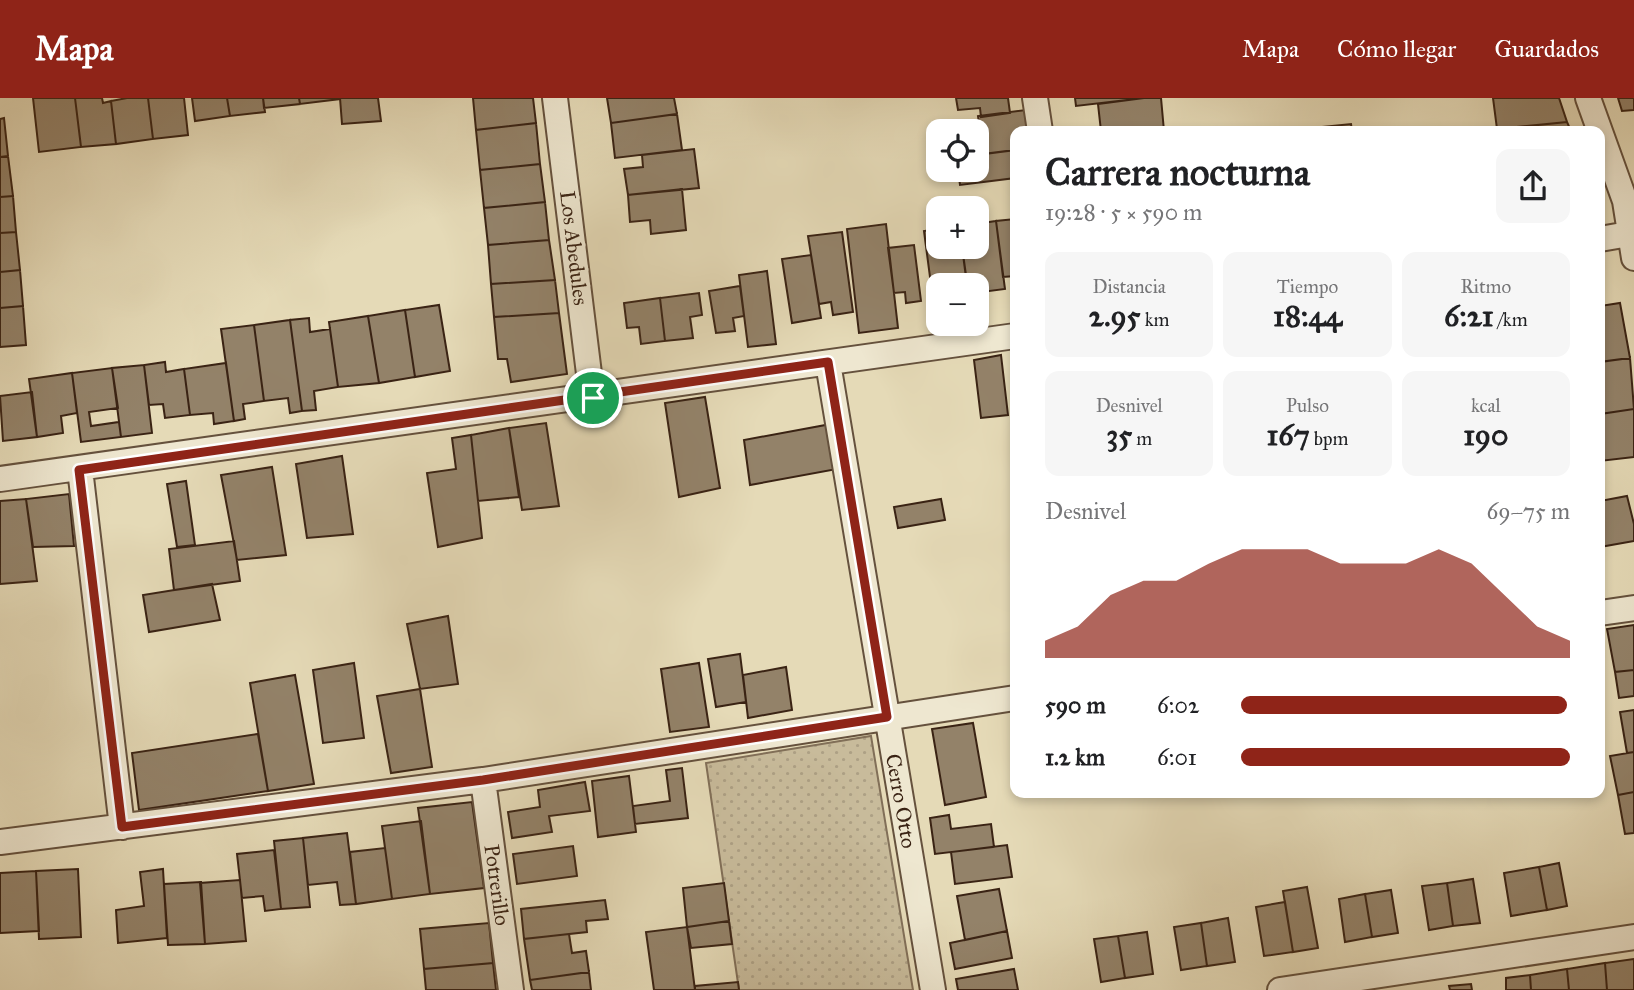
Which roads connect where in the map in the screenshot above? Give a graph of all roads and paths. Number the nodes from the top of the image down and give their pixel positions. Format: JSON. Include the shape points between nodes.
{"nodes":[{"id":1,"x":555,"y":98,"type":"edge"},
{"id":2,"x":1035,"y":98,"type":"edge"},
{"id":3,"x":1588,"y":98,"type":"edge"},
{"id":4,"x":1039,"y":126,"type":"edge"},
{"id":5,"x":1598,"y":126,"type":"edge"},
{"id":6,"x":1605,"y":145,"type":"edge"},
{"id":7,"x":1605,"y":239,"type":"edge"},
{"id":8,"x":1633,"y":242,"type":"edge"},
{"id":9,"x":1010,"y":337,"type":"edge"},
{"id":10,"x":828,"y":362,"type":"junction"},
{"id":11,"x":593,"y":398,"type":"junction"},
{"id":12,"x":79,"y":470,"type":"junction"},
{"id":13,"x":0,"y":479,"type":"edge"},
{"id":14,"x":1634,"y":608,"type":"edge"},
{"id":15,"x":1605,"y":612,"type":"edge"},
{"id":16,"x":1010,"y":699,"type":"edge"},
{"id":17,"x":887,"y":717,"type":"junction"},
{"id":18,"x":483,"y":780,"type":"junction"},
{"id":19,"x":122,"y":827,"type":"junction"},
{"id":20,"x":0,"y":842,"type":"edge"},
{"id":21,"x":1634,"y":937,"type":"edge"},
{"id":22,"x":511,"y":990,"type":"edge"},
{"id":23,"x":933,"y":990,"type":"edge"},
{"id":24,"x":1280,"y":990,"type":"edge"}],
"edges":[{"from":1,"to":11,"type":"street","name":"Los Abedules"},
{"from":2,"to":4,"type":"street"},
{"from":3,"to":5,"type":"street"},
{"from":6,"to":8,"type":"street","via":[[1625,201]]},
{"from":7,"to":8,"type":"street"},
{"from":9,"to":10,"type":"street"},
{"from":10,"to":11,"type":"street"},
{"from":10,"to":17,"type":"street","name":"Cerro Otto"},
{"from":11,"to":12,"type":"street"},
{"from":12,"to":13,"type":"street"},
{"from":12,"to":19,"type":"street"},
{"from":14,"to":15,"type":"street"},
{"from":16,"to":17,"type":"street"},
{"from":17,"to":18,"type":"street"},
{"from":17,"to":23,"type":"street","name":"Cerro Otto"},
{"from":18,"to":19,"type":"street"},
{"from":18,"to":22,"type":"street","name":"Potrerillo"},
{"from":19,"to":20,"type":"street"},
{"from":21,"to":24,"type":"street"}]}
